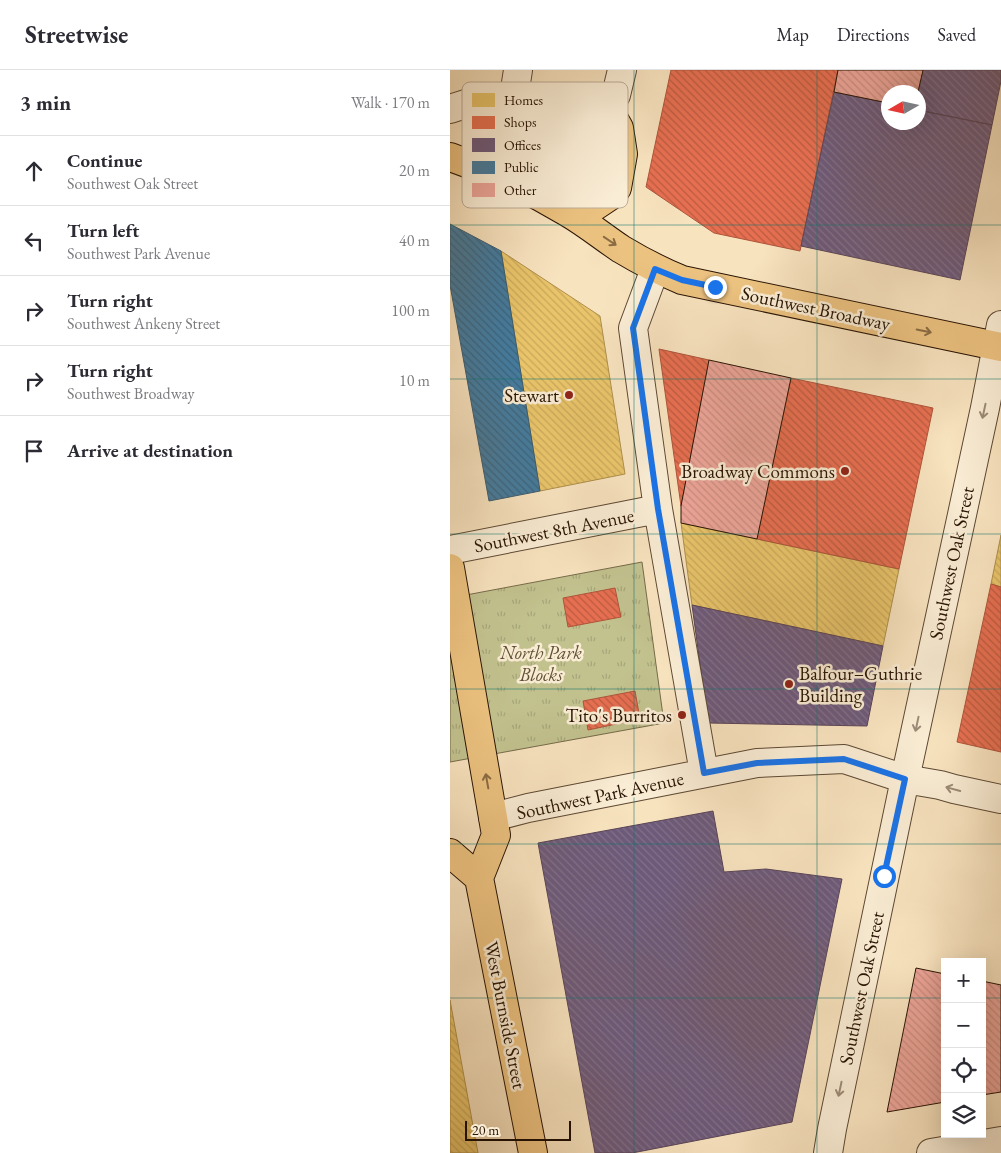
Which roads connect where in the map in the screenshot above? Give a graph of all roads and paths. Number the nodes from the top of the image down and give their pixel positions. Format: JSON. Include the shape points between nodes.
{"nodes":[{"id":1,"x":462,"y":105,"type":"edge"},
{"id":2,"x":450,"y":109,"type":"edge"},
{"id":3,"x":450,"y":157,"type":"edge"},
{"id":4,"x":462,"y":161,"type":"edge"},
{"id":5,"x":560,"y":208,"type":"edge"},
{"id":6,"x":592,"y":208,"type":"edge"},
{"id":7,"x":569,"y":213,"type":"junction"},
{"id":8,"x":655,"y":269,"type":"junction"},
{"id":9,"x":999,"y":340,"type":"edge"},
{"id":10,"x":658,"y":509,"type":"junction"},
{"id":11,"x":450,"y":550,"type":"edge"},
{"id":12,"x":450,"y":568,"type":"edge"},
{"id":13,"x":704,"y":773,"type":"junction"},
{"id":14,"x":905,"y":779,"type":"junction"},
{"id":15,"x":1001,"y":799,"type":"edge"},
{"id":16,"x":493,"y":817,"type":"junction"},
{"id":17,"x":450,"y":853,"type":"edge"},
{"id":18,"x":479,"y":878,"type":"junction"},
{"id":19,"x":1001,"y":1140,"type":"edge"},
{"id":20,"x":533,"y":1153,"type":"edge"},
{"id":21,"x":828,"y":1153,"type":"edge"},
{"id":22,"x":931,"y":1153,"type":"edge"}],
"edges":[{"from":1,"to":2,"type":"street"},
{"from":3,"to":4,"type":"main road","name":"Southwest Broadway"},
{"from":5,"to":7,"type":"main road","name":"Southwest Broadway"},
{"from":6,"to":7,"type":"main road"},
{"from":7,"to":8,"type":"main road","name":"Southwest Broadway","one_way":true},
{"from":8,"to":9,"type":"main road","name":"Southwest Broadway","one_way":true,"via":[[682,280]]},
{"from":8,"to":10,"type":"street","via":[[633,328]]},
{"from":9,"to":14,"type":"street","name":"Southwest Oak Street","one_way":true},
{"from":10,"to":11,"type":"street","name":"Southwest 8th Avenue"},
{"from":10,"to":13,"type":"street"},
{"from":16,"to":12,"type":"main road","one_way":true},
{"from":13,"to":14,"type":"street","name":"Southwest Park Avenue","via":[[757,763],[844,759]]},
{"from":13,"to":16,"type":"street","name":"Southwest Park Avenue"},
{"from":15,"to":14,"type":"street","name":"Southwest Park Avenue","one_way":true},
{"from":14,"to":21,"type":"street","name":"Southwest Oak Street","one_way":true},
{"from":16,"to":18,"type":"main road","via":[[496,835]]},
{"from":17,"to":18,"type":"main road"},
{"from":18,"to":20,"type":"main road","name":"West Burnside Street"},
{"from":19,"to":22,"type":"street"}]}
